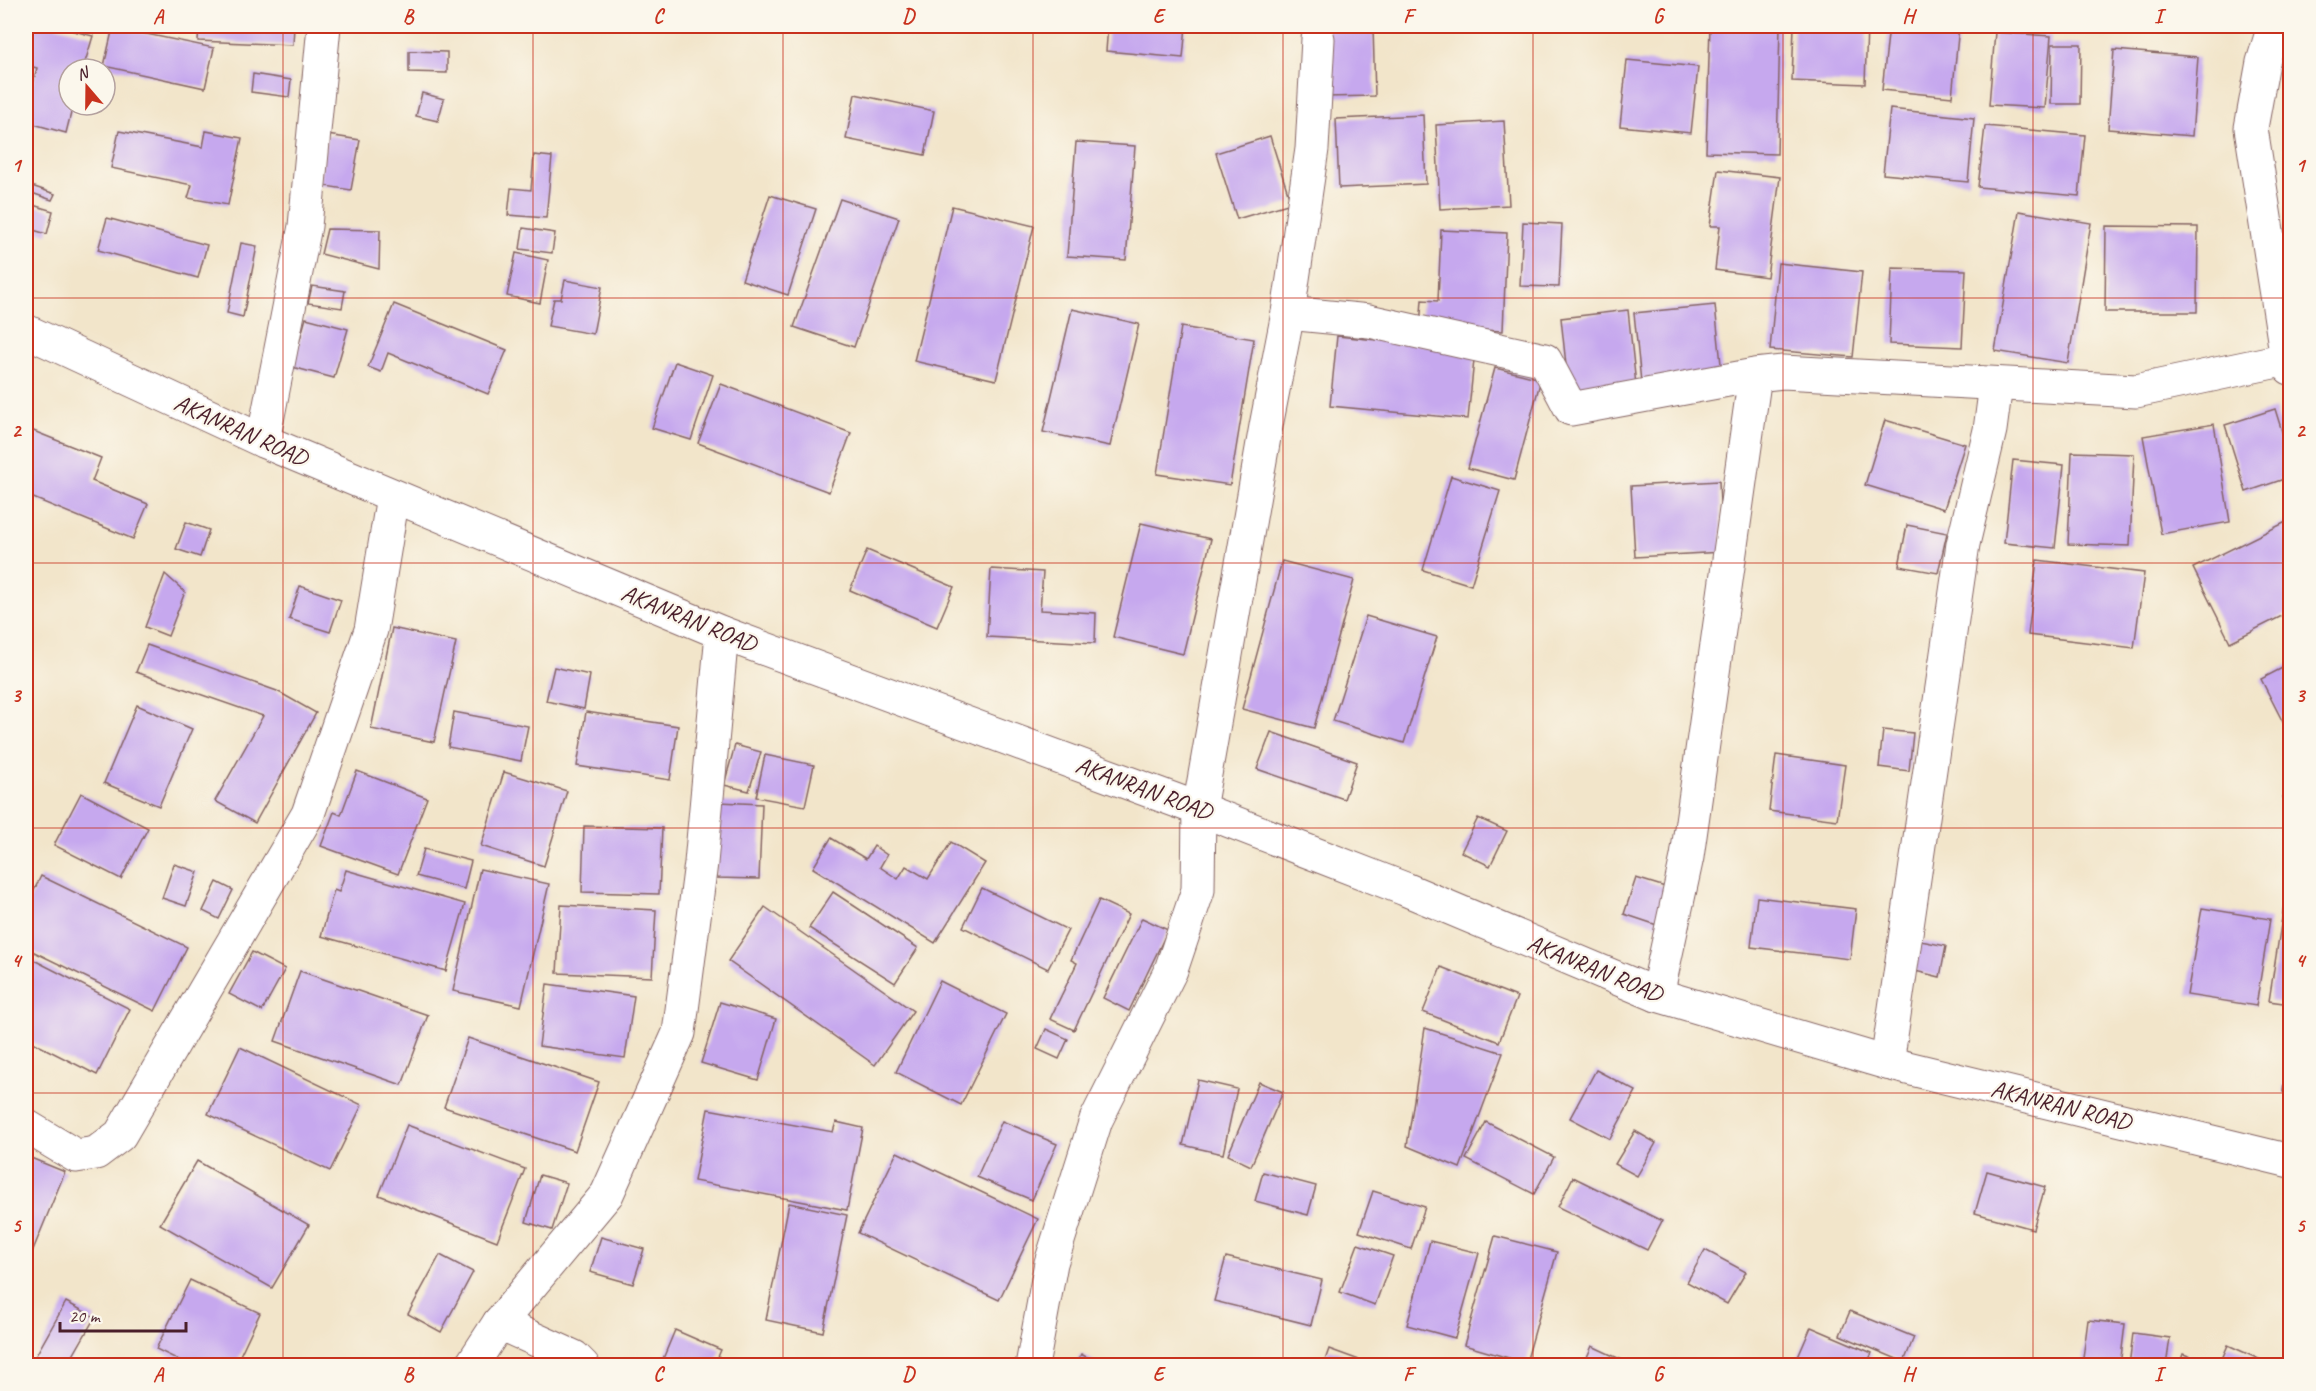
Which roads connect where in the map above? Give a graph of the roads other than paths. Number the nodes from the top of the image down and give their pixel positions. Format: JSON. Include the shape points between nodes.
{"nodes":[{"id":1,"x":324,"y":26,"type":"edge"},
{"id":2,"x":2274,"y":26,"type":"edge"},
{"id":3,"x":1318,"y":39,"type":"dead end"},
{"id":4,"x":1288,"y":313,"type":"junction"},
{"id":5,"x":26,"y":332,"type":"edge"},
{"id":6,"x":2289,"y":363,"type":"edge"},
{"id":7,"x":1755,"y":375,"type":"junction"},
{"id":8,"x":1996,"y":385,"type":"junction"},
{"id":9,"x":263,"y":441,"type":"junction"},
{"id":10,"x":393,"y":496,"type":"junction"},
{"id":11,"x":722,"y":633,"type":"junction"},
{"id":12,"x":1200,"y":809,"type":"junction"},
{"id":13,"x":1657,"y":995,"type":"junction"},
{"id":14,"x":1887,"y":1063,"type":"junction"},
{"id":15,"x":26,"y":1126,"type":"edge"},
{"id":16,"x":2290,"y":1161,"type":"edge"},
{"id":17,"x":499,"y":1323,"type":"junction"},
{"id":18,"x":471,"y":1365,"type":"edge"},
{"id":19,"x":583,"y":1365,"type":"edge"},
{"id":20,"x":1032,"y":1365,"type":"edge"}],
"edges":[{"from":1,"to":9,"type":"street","via":[[305,226]]},
{"from":2,"to":6,"type":"street","via":[[2251,128]]},
{"from":3,"to":4,"type":"street","via":[[1312,149]]},
{"from":4,"to":7,"type":"street","via":[[1369,321],[1545,360],[1571,409]]},
{"from":4,"to":12,"type":"street"},
{"from":5,"to":9,"type":"street","name":"AKANRAN ROAD"},
{"from":6,"to":8,"type":"street","via":[[2136,391]]},
{"from":7,"to":8,"type":"street","via":[[1783,372]]},
{"from":7,"to":13,"type":"street","via":[[1687,857]]},
{"from":8,"to":14,"type":"street","via":[[1990,430],[1963,544]]},
{"from":9,"to":10,"type":"street","name":"AKANRAN ROAD"},
{"from":10,"to":11,"type":"street","name":"AKANRAN ROAD"},
{"from":10,"to":15,"type":"street","via":[[371,630],[308,814],[120,1135],[96,1153],[76,1156]]},
{"from":11,"to":12,"type":"street","name":"AKANRAN ROAD"},
{"from":11,"to":17,"type":"street","via":[[701,863],[679,1033],[607,1194]]},
{"from":12,"to":13,"type":"street","name":"AKANRAN ROAD","via":[[1405,889]]},
{"from":12,"to":20,"type":"street","via":[[1198,890],[1171,970],[1096,1120],[1051,1263]]},
{"from":13,"to":14,"type":"street","name":"AKANRAN ROAD"},
{"from":14,"to":16,"type":"street","name":"AKANRAN ROAD"},
{"from":17,"to":18,"type":"street"},
{"from":17,"to":19,"type":"street","via":[[574,1357]]}]}
